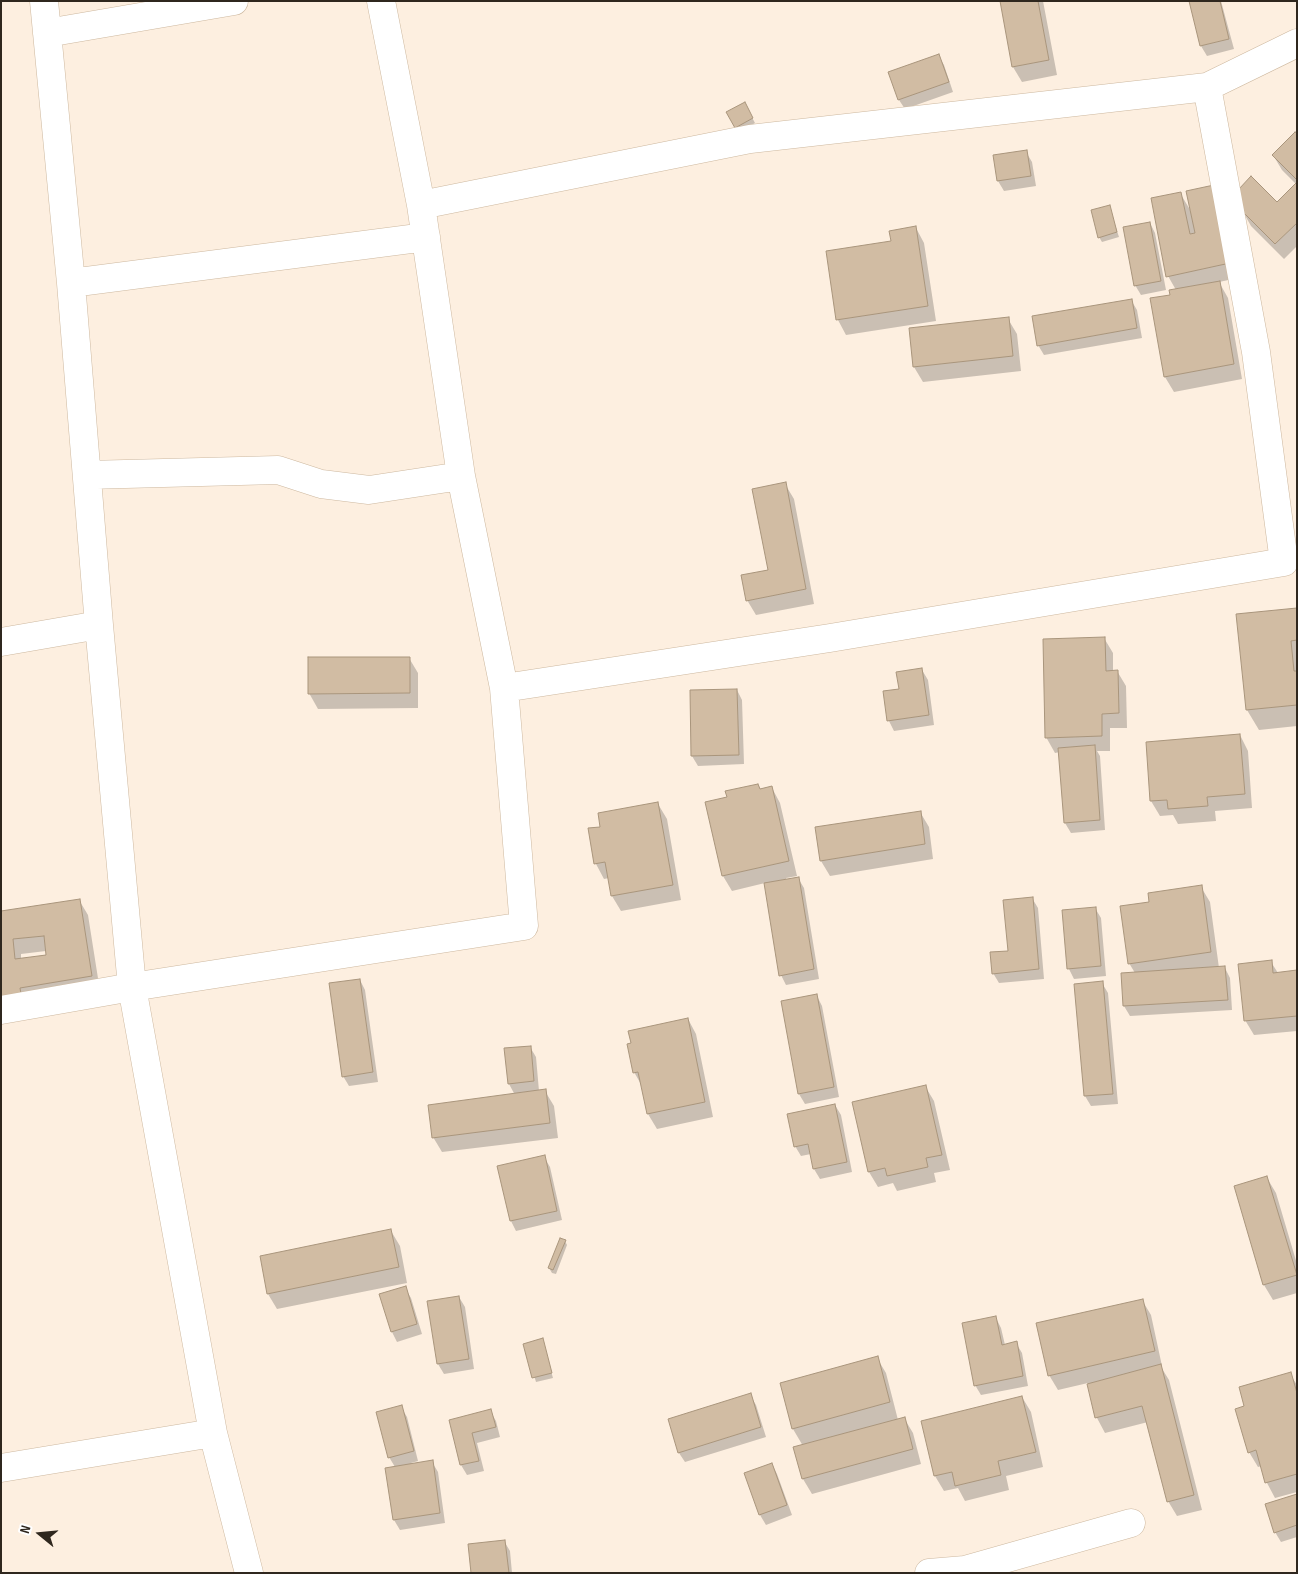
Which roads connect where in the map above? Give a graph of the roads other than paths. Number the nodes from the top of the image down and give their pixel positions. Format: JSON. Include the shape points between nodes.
{"nodes":[{"id":1,"x":44,"y":1,"type":"edge"},
{"id":2,"x":234,"y":1,"type":"edge"},
{"id":3,"x":381,"y":1,"type":"edge"},
{"id":4,"x":47,"y":33,"type":"junction"},
{"id":5,"x":1297,"y":43,"type":"edge"},
{"id":6,"x":1207,"y":87,"type":"junction"},
{"id":7,"x":421,"y":205,"type":"junction"},
{"id":8,"x":426,"y":237,"type":"junction"},
{"id":9,"x":71,"y":283,"type":"junction"},
{"id":10,"x":87,"y":475,"type":"junction"},
{"id":11,"x":462,"y":476,"type":"junction"},
{"id":12,"x":99,"y":625,"type":"junction"},
{"id":13,"x":1,"y":642,"type":"edge"},
{"id":14,"x":504,"y":688,"type":"junction"},
{"id":15,"x":132,"y":987,"type":"junction"},
{"id":16,"x":1,"y":1010,"type":"edge"},
{"id":17,"x":213,"y":1433,"type":"junction"},
{"id":18,"x":1,"y":1468,"type":"edge"},
{"id":19,"x":1131,"y":1523,"type":"dead end"},
{"id":20,"x":249,"y":1573,"type":"edge"},
{"id":21,"x":929,"y":1573,"type":"edge"}],
"edges":[{"from":1,"to":4,"type":"street"},
{"from":2,"to":4,"type":"street"},
{"from":3,"to":7,"type":"street"},
{"from":4,"to":9,"type":"street"},
{"from":5,"to":6,"type":"street"},
{"from":6,"to":7,"type":"street","via":[[750,139]]},
{"from":6,"to":14,"type":"street","via":[[1256,352],[1284,562],[830,638]]},
{"from":7,"to":8,"type":"street"},
{"from":8,"to":9,"type":"street"},
{"from":8,"to":11,"type":"street"},
{"from":9,"to":10,"type":"street"},
{"from":10,"to":11,"type":"street","via":[[278,470],[321,484],[369,490]]},
{"from":10,"to":12,"type":"street"},
{"from":11,"to":14,"type":"street"},
{"from":12,"to":13,"type":"street"},
{"from":12,"to":15,"type":"street"},
{"from":14,"to":15,"type":"street","via":[[524,926]]},
{"from":15,"to":16,"type":"street"},
{"from":15,"to":17,"type":"street"},
{"from":17,"to":18,"type":"street"},
{"from":17,"to":20,"type":"street"},
{"from":19,"to":21,"type":"street","via":[[964,1570]]}]}
